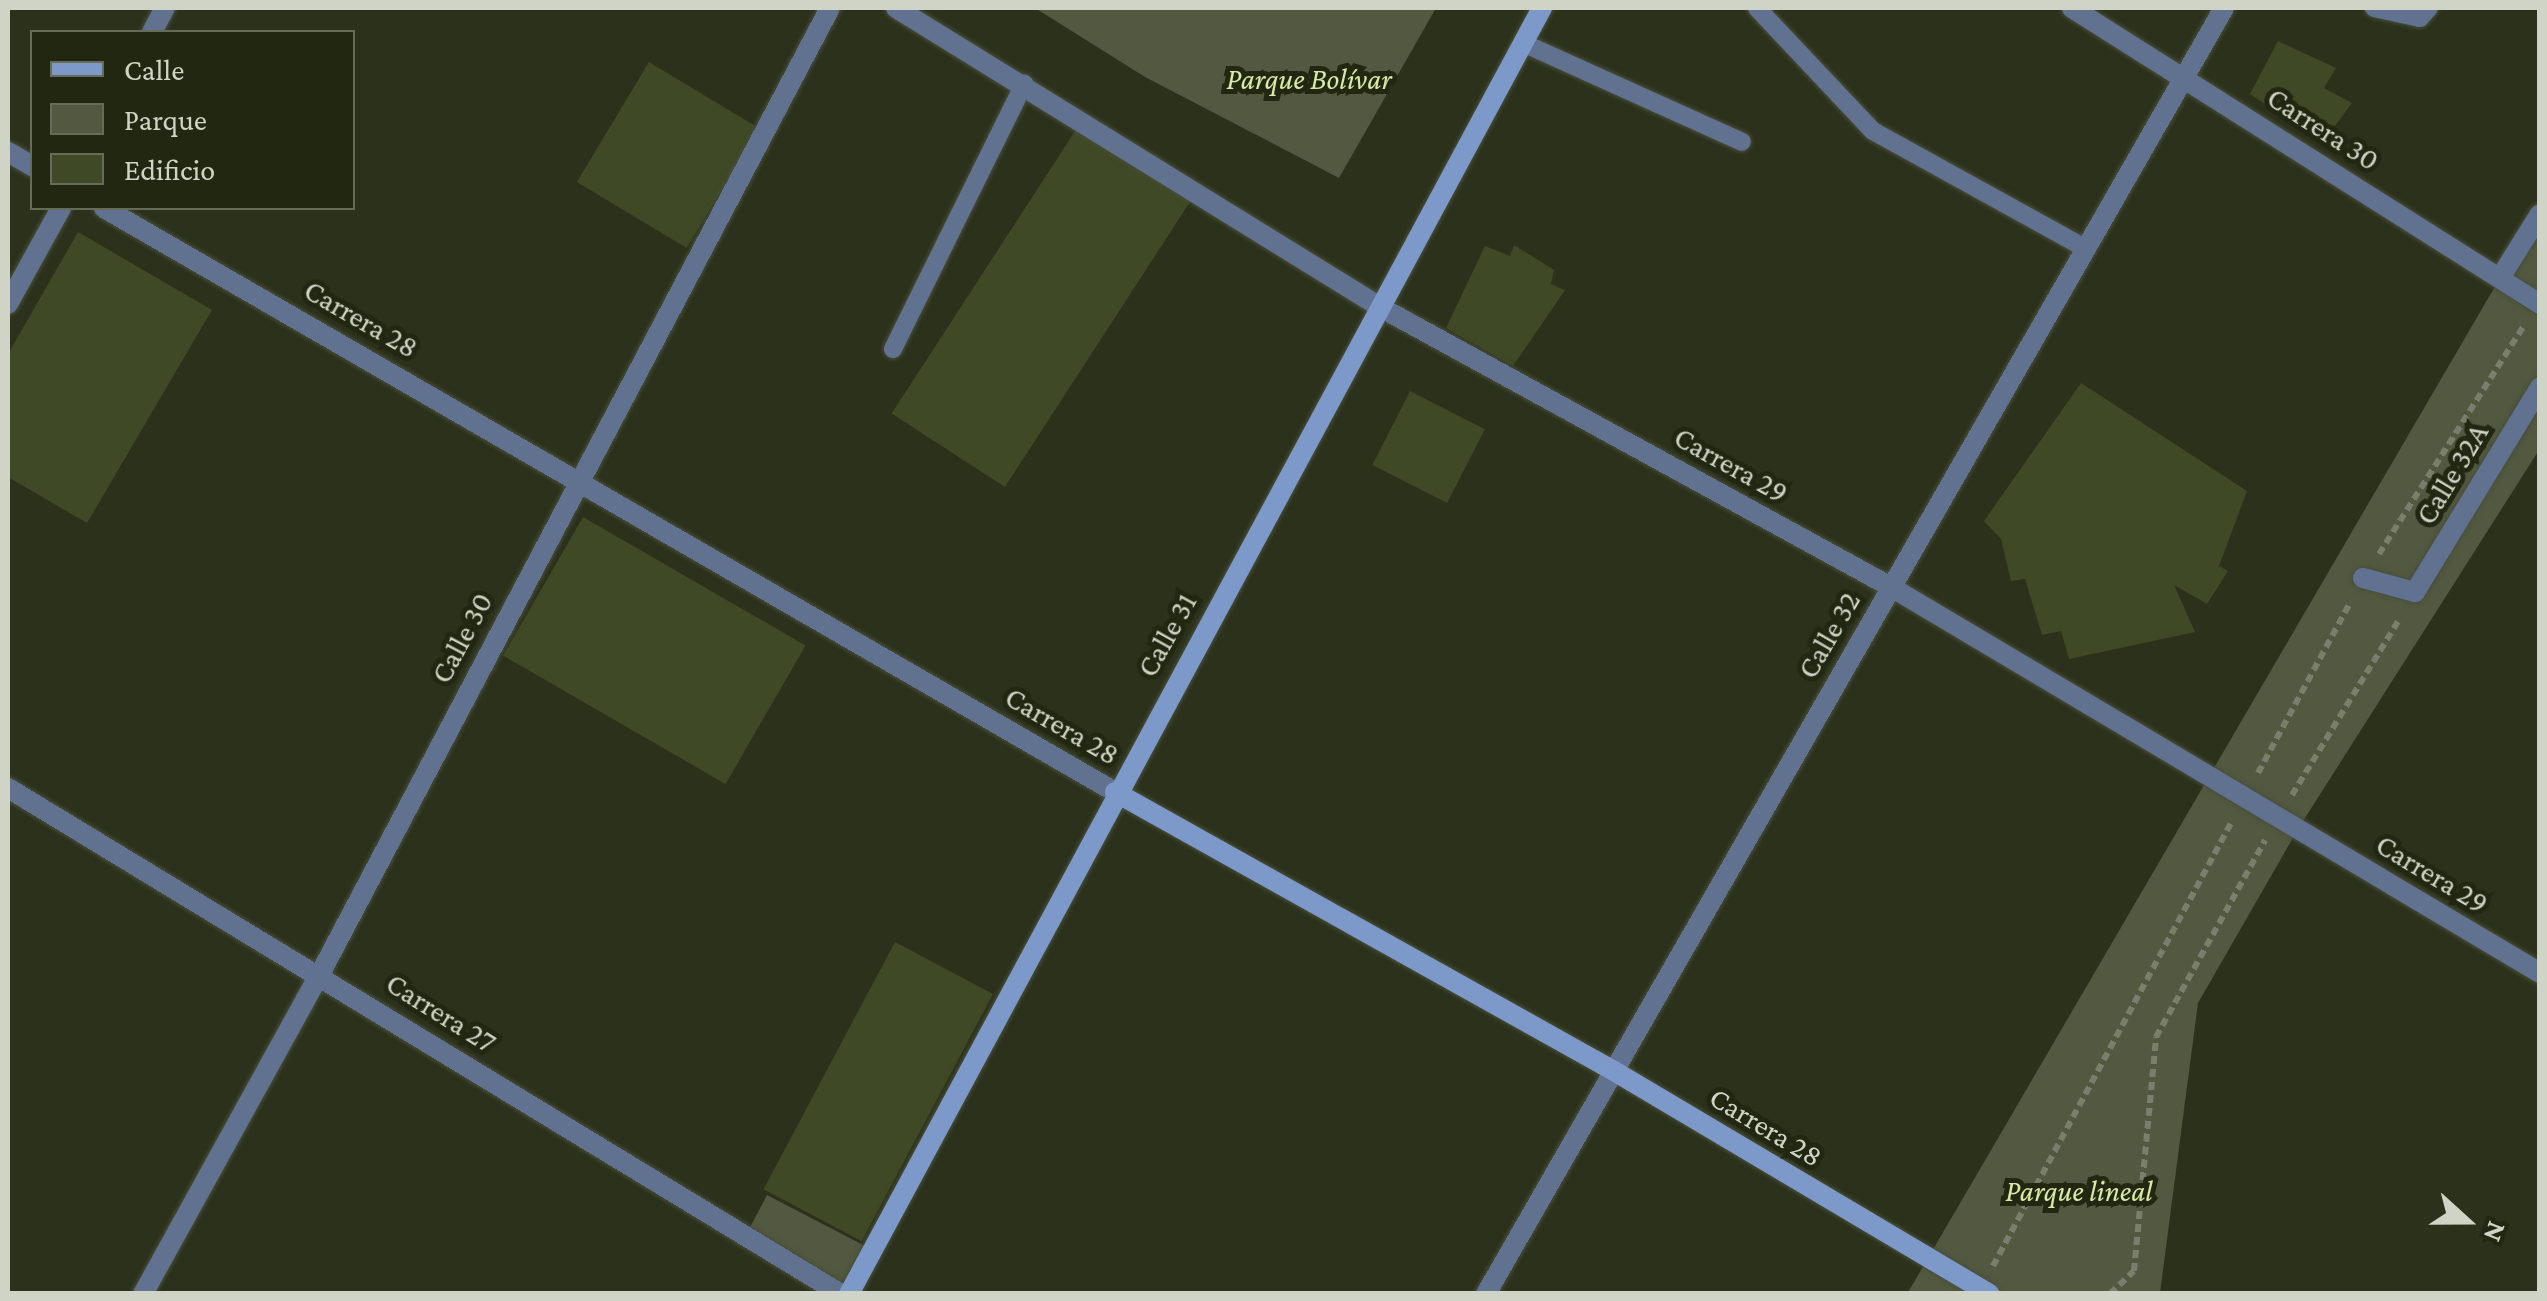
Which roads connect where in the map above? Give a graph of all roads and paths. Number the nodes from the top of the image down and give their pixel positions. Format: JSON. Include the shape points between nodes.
{"nodes":[{"id":1,"x":165,"y":8,"type":"edge"},
{"id":2,"x":830,"y":8,"type":"edge"},
{"id":3,"x":896,"y":8,"type":"edge"},
{"id":4,"x":1542,"y":8,"type":"edge"},
{"id":5,"x":1758,"y":8,"type":"edge"},
{"id":6,"x":2072,"y":8,"type":"edge"},
{"id":7,"x":2224,"y":8,"type":"edge"},
{"id":8,"x":2374,"y":8,"type":"edge"},
{"id":9,"x":2429,"y":8,"type":"edge"},
{"id":10,"x":153,"y":30,"type":"edge"},
{"id":11,"x":1522,"y":43,"type":"junction"},
{"id":12,"x":2184,"y":75,"type":"junction"},
{"id":13,"x":1024,"y":84,"type":"junction"},
{"id":14,"x":1742,"y":142,"type":"dead end"},
{"id":15,"x":8,"y":152,"type":"edge"},
{"id":16,"x":30,"y":165,"type":"edge"},
{"id":17,"x":60,"y":210,"type":"edge"},
{"id":18,"x":108,"y":210,"type":"edge"},
{"id":19,"x":2540,"y":214,"type":"edge"},
{"id":20,"x":2084,"y":248,"type":"junction"},
{"id":21,"x":2500,"y":278,"type":"junction"},
{"id":22,"x":8,"y":304,"type":"edge"},
{"id":23,"x":2540,"y":304,"type":"edge"},
{"id":24,"x":1380,"y":307,"type":"junction"},
{"id":25,"x":893,"y":350,"type":"dead end"},
{"id":26,"x":2540,"y":387,"type":"edge"},
{"id":27,"x":580,"y":479,"type":"junction"},
{"id":28,"x":2363,"y":578,"type":"dead end"},
{"id":29,"x":1891,"y":586,"type":"junction"},
{"id":30,"x":2415,"y":592,"type":"junction"},
{"id":31,"x":8,"y":788,"type":"edge"},
{"id":32,"x":1115,"y":792,"type":"junction"},
{"id":33,"x":2278,"y":817,"type":"junction"},
{"id":34,"x":2540,"y":973,"type":"edge"},
{"id":35,"x":320,"y":974,"type":"junction"},
{"id":36,"x":1614,"y":1072,"type":"junction"},
{"id":37,"x":143,"y":1294,"type":"edge"},
{"id":38,"x":841,"y":1294,"type":"edge"},
{"id":39,"x":850,"y":1294,"type":"edge"},
{"id":40,"x":1486,"y":1294,"type":"edge"},
{"id":41,"x":1990,"y":1294,"type":"edge"},
{"id":42,"x":2110,"y":1294,"type":"edge"}],
"edges":[{"from":1,"to":10,"type":"street"},
{"from":2,"to":27,"type":"street","name":"Calle 30"},
{"from":3,"to":13,"type":"street","name":"Carrera 29"},
{"from":4,"to":11,"type":"main road","name":"Calle 31"},
{"from":5,"to":20,"type":"lane","via":[[1808,54],[1873,131]]},
{"from":6,"to":12,"type":"street","name":"Carrera 30"},
{"from":7,"to":12,"type":"street","name":"Calle 32"},
{"from":8,"to":9,"type":"lane","via":[[2420,18]]},
{"from":11,"to":14,"type":"lane"},
{"from":11,"to":24,"type":"main road","name":"Calle 31"},
{"from":12,"to":20,"type":"street","name":"Calle 32"},
{"from":12,"to":21,"type":"street","name":"Carrera 30"},
{"from":13,"to":24,"type":"street","name":"Carrera 29"},
{"from":13,"to":25,"type":"lane"},
{"from":15,"to":16,"type":"street"},
{"from":17,"to":22,"type":"street"},
{"from":18,"to":27,"type":"street","name":"Carrera 28"},
{"from":19,"to":21,"type":"street"},
{"from":20,"to":29,"type":"street","name":"Calle 32"},
{"from":21,"to":23,"type":"street","name":"Carrera 30"},
{"from":24,"to":29,"type":"street","name":"Carrera 29"},
{"from":24,"to":32,"type":"main road","name":"Calle 31"},
{"from":26,"to":30,"type":"street","name":"Calle 32A"},
{"from":27,"to":32,"type":"street","name":"Carrera 28"},
{"from":27,"to":35,"type":"street","name":"Calle 30"},
{"from":28,"to":30,"type":"street"},
{"from":29,"to":33,"type":"street","name":"Carrera 29"},
{"from":29,"to":36,"type":"street","name":"Calle 32"},
{"from":30,"to":33,"type":"path"},
{"from":31,"to":35,"type":"street","name":"Carrera 27"},
{"from":32,"to":36,"type":"main road","name":"Carrera 28"},
{"from":32,"to":39,"type":"main road","name":"Calle 31"},
{"from":33,"to":34,"type":"street","name":"Carrera 29"},
{"from":33,"to":42,"type":"path","via":[[2156,1037],[2134,1271]]},
{"from":35,"to":37,"type":"street","name":"Calle 30"},
{"from":35,"to":38,"type":"street","name":"Carrera 27"},
{"from":36,"to":40,"type":"street","name":"Calle 32"},
{"from":36,"to":41,"type":"main road","name":"Carrera 28"}]}
